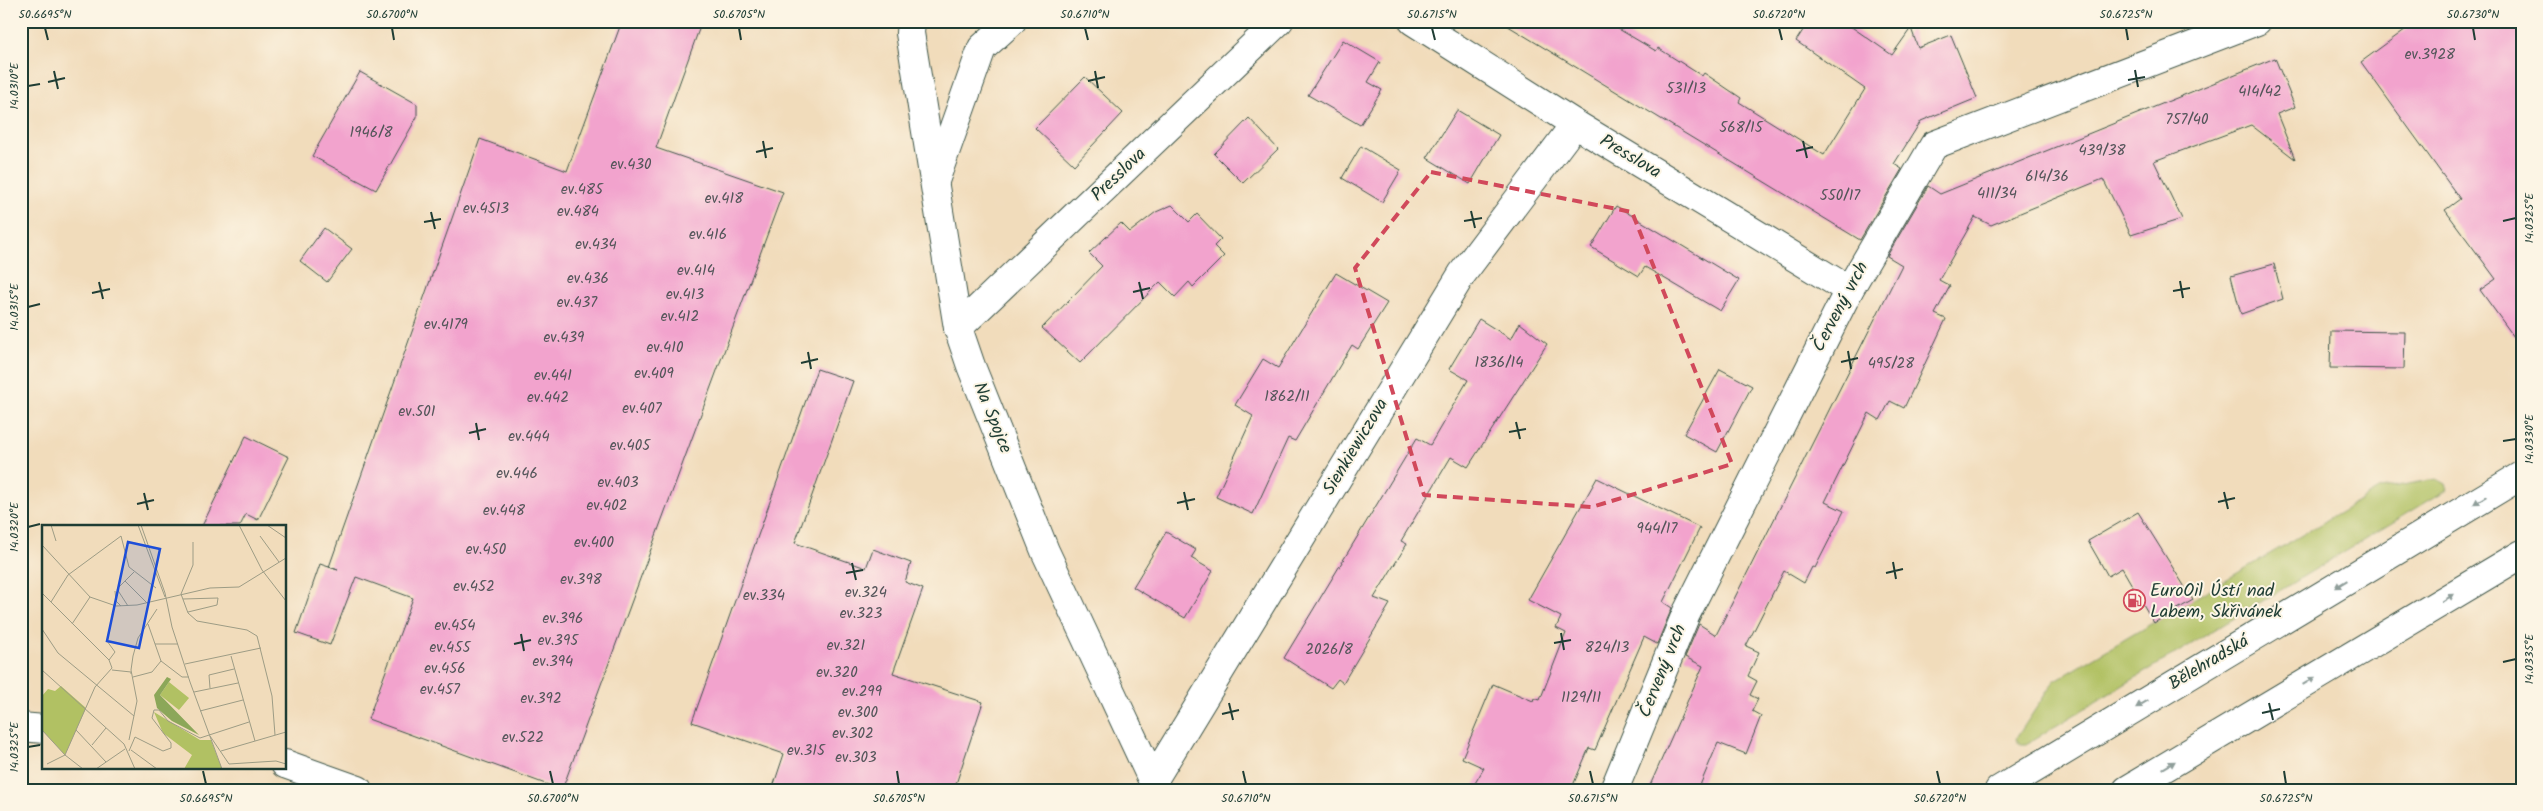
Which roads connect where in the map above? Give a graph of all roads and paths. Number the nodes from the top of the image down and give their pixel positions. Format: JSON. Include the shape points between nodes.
{"nodes":[{"id":1,"x":911,"y":21,"type":"edge"},
{"id":2,"x":1012,"y":21,"type":"edge"},
{"id":3,"x":1279,"y":21,"type":"edge"},
{"id":4,"x":1413,"y":21,"type":"edge"},
{"id":5,"x":2257,"y":21,"type":"edge"},
{"id":6,"x":1575,"y":124,"type":"junction"},
{"id":7,"x":934,"y":182,"type":"junction"},
{"id":8,"x":1848,"y":290,"type":"junction"},
{"id":9,"x":958,"y":328,"type":"junction"},
{"id":10,"x":2522,"y":475,"type":"edge"},
{"id":11,"x":2522,"y":554,"type":"edge"},
{"id":12,"x":21,"y":726,"type":"edge"},
{"id":13,"x":42,"y":729,"type":"edge"},
{"id":14,"x":286,"y":764,"type":"edge"},
{"id":15,"x":1155,"y":786,"type":"edge"},
{"id":16,"x":358,"y":790,"type":"edge"},
{"id":17,"x":1614,"y":790,"type":"edge"},
{"id":18,"x":1999,"y":790,"type":"edge"},
{"id":19,"x":2127,"y":790,"type":"edge"}],
"edges":[{"from":1,"to":7,"type":"street","name":"Na Spojce","via":[[910,33]]},
{"from":2,"to":7,"type":"street","via":[[982,48]]},
{"from":3,"to":9,"type":"street","name":"Presslova"},
{"from":4,"to":6,"type":"street","name":"Presslova"},
{"from":5,"to":8,"type":"street","name":"Červený vrch","via":[[1934,145]]},
{"from":6,"to":8,"type":"street","name":"Presslova"},
{"from":6,"to":15,"type":"street","name":"Sienkiewiczova","via":[[1462,274]]},
{"from":7,"to":9,"type":"street","name":"Na Spojce"},
{"from":8,"to":17,"type":"street","name":"Červený vrch","via":[[1686,614]]},
{"from":9,"to":15,"type":"street","name":"Na Spojce","via":[[1045,551]]},
{"from":10,"to":18,"type":"street","name":"Bělehradská","one_way":true},
{"from":19,"to":11,"type":"street","one_way":true},
{"from":12,"to":13,"type":"street"},
{"from":14,"to":16,"type":"street"}]}
